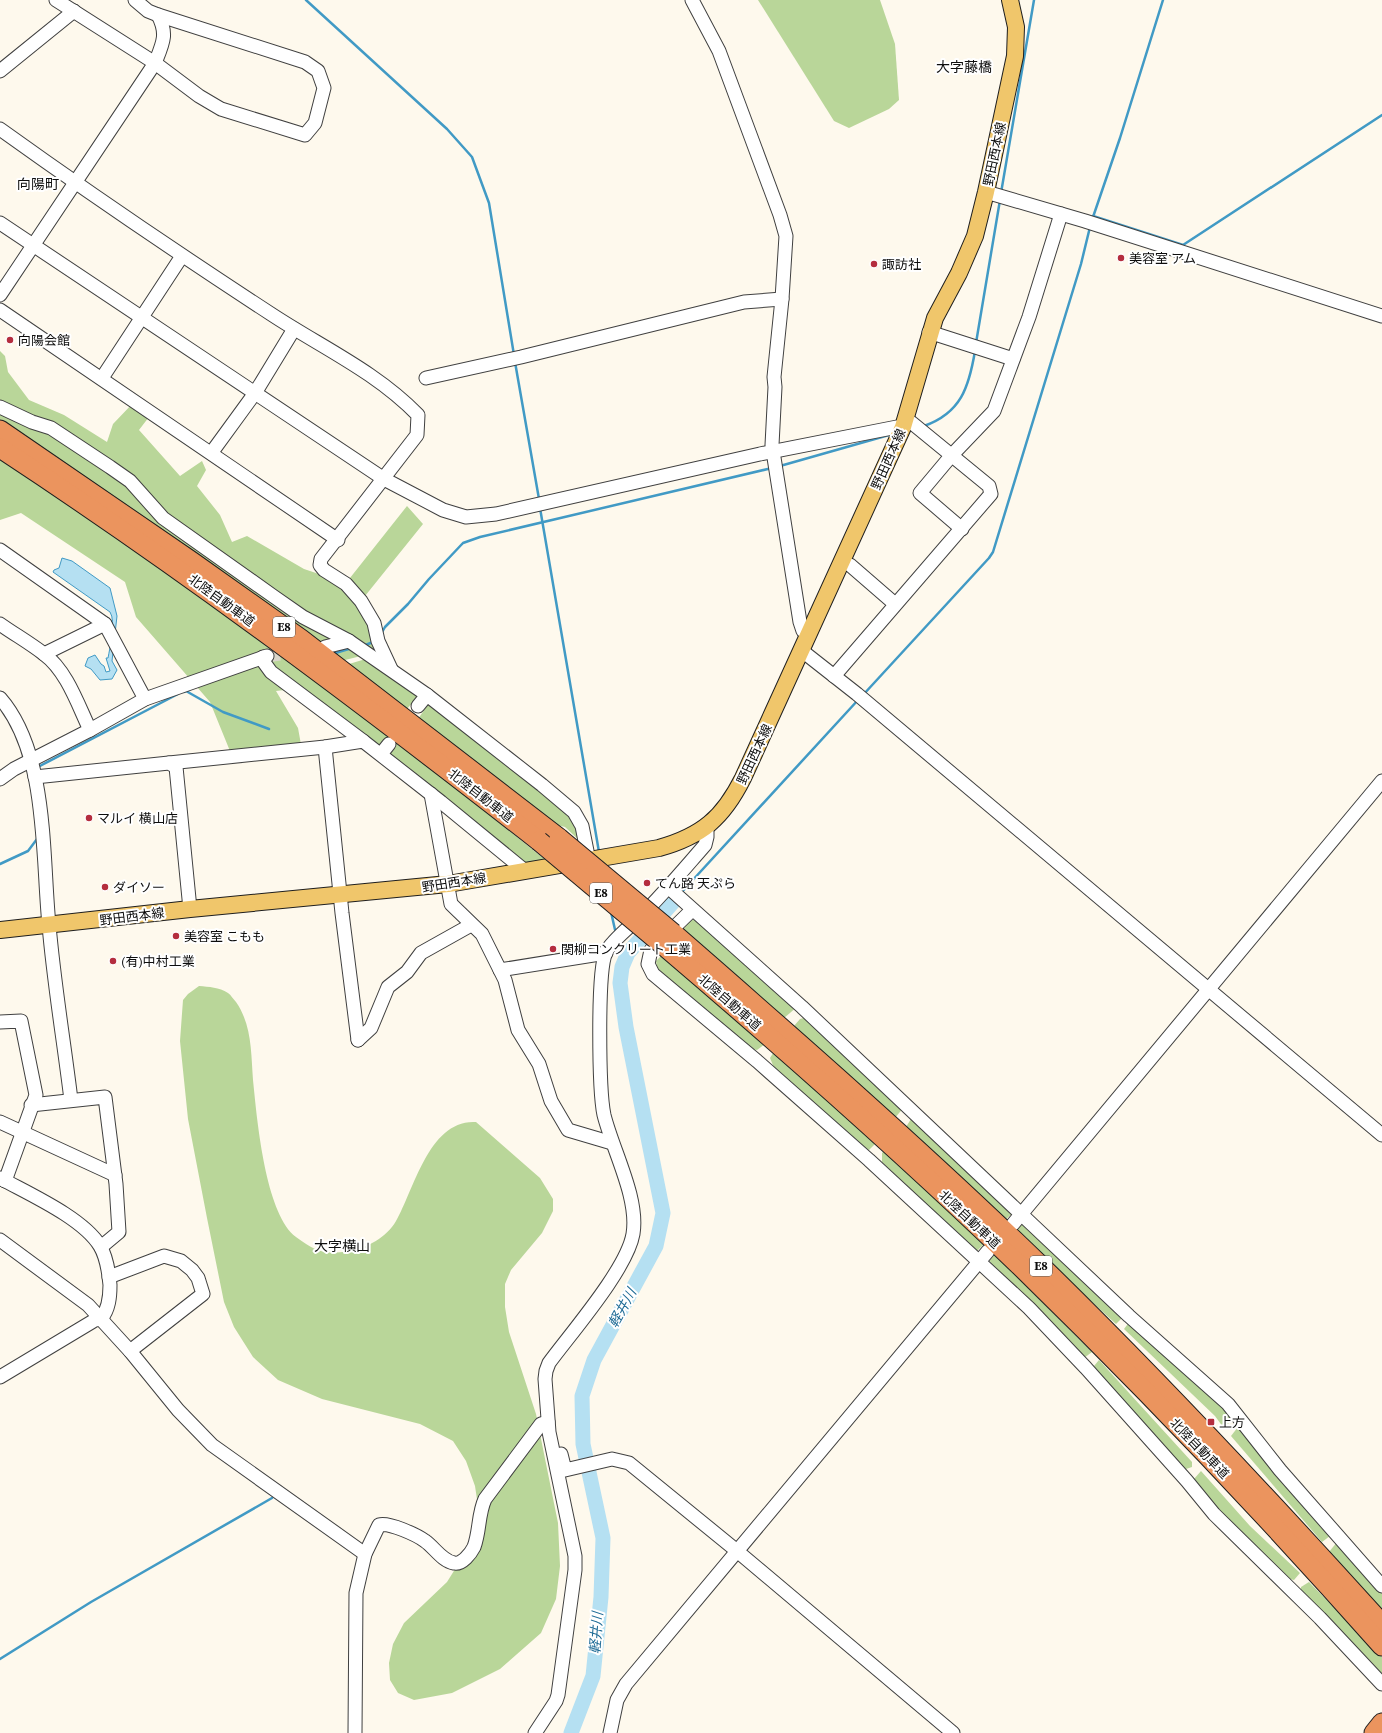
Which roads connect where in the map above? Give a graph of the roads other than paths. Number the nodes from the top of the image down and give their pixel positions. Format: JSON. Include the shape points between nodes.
{"nodes":[{"id":1,"x":56,"y":0,"type":"edge"},
{"id":2,"x":135,"y":0,"type":"edge"},
{"id":3,"x":692,"y":0,"type":"edge"},
{"id":4,"x":1010,"y":0,"type":"edge"},
{"id":5,"x":74,"y":11,"type":"junction"},
{"id":6,"x":158,"y":15,"type":"junction"},
{"id":7,"x":155,"y":63,"type":"junction"},
{"id":8,"x":0,"y":71,"type":"edge"},
{"id":9,"x":0,"y":129,"type":"edge"},
{"id":10,"x":76,"y":182,"type":"junction"},
{"id":11,"x":996,"y":194,"type":"junction"},
{"id":12,"x":1061,"y":214,"type":"junction"},
{"id":13,"x":0,"y":223,"type":"edge"},
{"id":14,"x":33,"y":244,"type":"junction"},
{"id":15,"x":182,"y":256,"type":"junction"},
{"id":16,"x":0,"y":295,"type":"edge"},
{"id":17,"x":782,"y":299,"type":"junction"},
{"id":18,"x":0,"y":310,"type":"edge"},
{"id":19,"x":1382,"y":316,"type":"edge"},
{"id":20,"x":142,"y":318,"type":"junction"},
{"id":21,"x":294,"y":329,"type":"junction"},
{"id":22,"x":929,"y":332,"type":"junction"},
{"id":23,"x":1013,"y":358,"type":"junction"},
{"id":24,"x":102,"y":378,"type":"junction"},
{"id":25,"x":426,"y":378,"type":"dead end"},
{"id":26,"x":255,"y":393,"type":"junction"},
{"id":27,"x":0,"y":406,"type":"edge"},
{"id":28,"x":904,"y":424,"type":"junction"},
{"id":29,"x":0,"y":430,"type":"edge"},
{"id":30,"x":0,"y":448,"type":"edge"},
{"id":31,"x":212,"y":452,"type":"junction"},
{"id":32,"x":773,"y":452,"type":"junction"},
{"id":33,"x":952,"y":456,"type":"junction"},
{"id":34,"x":384,"y":479,"type":"junction"},
{"id":35,"x":962,"y":529,"type":"junction"},
{"id":36,"x":338,"y":540,"type":"junction"},
{"id":37,"x":0,"y":550,"type":"edge"},
{"id":38,"x":842,"y":562,"type":"junction"},
{"id":39,"x":895,"y":604,"type":"junction"},
{"id":40,"x":0,"y":624,"type":"edge"},
{"id":41,"x":105,"y":624,"type":"junction"},
{"id":42,"x":809,"y":634,"type":"junction"},
{"id":43,"x":351,"y":642,"type":"junction"},
{"id":44,"x":325,"y":647,"type":"dead end"},
{"id":45,"x":802,"y":650,"type":"junction"},
{"id":46,"x":44,"y":654,"type":"junction"},
{"id":47,"x":391,"y":669,"type":"junction"},
{"id":48,"x":834,"y":676,"type":"junction"},
{"id":49,"x":427,"y":695,"type":"junction"},
{"id":50,"x":0,"y":698,"type":"edge"},
{"id":51,"x":145,"y":699,"type":"junction"},
{"id":52,"x":418,"y":706,"type":"dead end"},
{"id":53,"x":90,"y":730,"type":"junction"},
{"id":54,"x":363,"y":741,"type":"junction"},
{"id":55,"x":325,"y":747,"type":"junction"},
{"id":56,"x":169,"y":763,"type":"junction"},
{"id":57,"x":33,"y":769,"type":"junction"},
{"id":58,"x":0,"y":778,"type":"edge"},
{"id":59,"x":1382,"y":781,"type":"edge"},
{"id":60,"x":432,"y":794,"type":"junction"},
{"id":61,"x":707,"y":827,"type":"junction"},
{"id":62,"x":589,"y":861,"type":"junction"},
{"id":63,"x":524,"y":870,"type":"junction"},
{"id":64,"x":448,"y":884,"type":"junction"},
{"id":65,"x":674,"y":893,"type":"junction"},
{"id":66,"x":340,"y":896,"type":"junction"},
{"id":67,"x":190,"y":909,"type":"junction"},
{"id":68,"x":692,"y":910,"type":"junction"},
{"id":69,"x":471,"y":925,"type":"junction"},
{"id":70,"x":49,"y":926,"type":"junction"},
{"id":71,"x":0,"y":930,"type":"edge"},
{"id":72,"x":668,"y":939,"type":"junction"},
{"id":73,"x":610,"y":948,"type":"junction"},
{"id":74,"x":500,"y":970,"type":"junction"},
{"id":75,"x":1208,"y":990,"type":"junction"},
{"id":76,"x":0,"y":1022,"type":"edge"},
{"id":77,"x":71,"y":1100,"type":"junction"},
{"id":78,"x":31,"y":1105,"type":"junction"},
{"id":79,"x":0,"y":1122,"type":"edge"},
{"id":80,"x":21,"y":1131,"type":"junction"},
{"id":81,"x":1382,"y":1135,"type":"edge"},
{"id":82,"x":612,"y":1143,"type":"junction"},
{"id":83,"x":114,"y":1175,"type":"junction"},
{"id":84,"x":2,"y":1180,"type":"edge"},
{"id":85,"x":1021,"y":1213,"type":"junction"},
{"id":86,"x":1012,"y":1224,"type":"dead end"},
{"id":87,"x":0,"y":1240,"type":"edge"},
{"id":88,"x":101,"y":1247,"type":"junction"},
{"id":89,"x":988,"y":1251,"type":"dead end"},
{"id":90,"x":979,"y":1261,"type":"junction"},
{"id":91,"x":109,"y":1277,"type":"junction"},
{"id":92,"x":101,"y":1319,"type":"junction"},
{"id":93,"x":130,"y":1351,"type":"junction"},
{"id":94,"x":0,"y":1377,"type":"edge"},
{"id":95,"x":547,"y":1418,"type":"junction"},
{"id":96,"x":569,"y":1469,"type":"junction"},
{"id":97,"x":571,"y":1537,"type":"junction"},
{"id":98,"x":737,"y":1551,"type":"junction"},
{"id":99,"x":365,"y":1554,"type":"junction"},
{"id":100,"x":1382,"y":1586,"type":"edge"},
{"id":101,"x":1382,"y":1624,"type":"edge"},
{"id":102,"x":1382,"y":1646,"type":"edge"},
{"id":103,"x":1382,"y":1684,"type":"edge"},
{"id":104,"x":1382,"y":1723,"type":"edge"},
{"id":105,"x":355,"y":1733,"type":"edge"},
{"id":106,"x":536,"y":1733,"type":"edge"},
{"id":107,"x":610,"y":1733,"type":"edge"},
{"id":108,"x":953,"y":1733,"type":"edge"},
{"id":109,"x":1374,"y":1733,"type":"edge"}],
"edges":[{"from":1,"to":5,"type":"street"},
{"from":2,"to":6,"type":"street","via":[[148,11]]},
{"from":3,"to":17,"type":"street","via":[[719,51],[780,215],[786,236]]},
{"from":4,"to":11,"type":"main road","name":"野田西本線","via":[[1016,27],[1015,56]]},
{"from":5,"to":7,"type":"street"},
{"from":5,"to":8,"type":"street"},
{"from":6,"to":7,"type":"street","via":[[164,27],[163,43]]},
{"from":6,"to":7,"type":"street","via":[[305,62],[318,71],[324,88],[314,123],[305,135],[221,109]]},
{"from":7,"to":10,"type":"street"},
{"from":9,"to":10,"type":"street"},
{"from":10,"to":14,"type":"street"},
{"from":10,"to":15,"type":"street"},
{"from":11,"to":12,"type":"street"},
{"from":11,"to":22,"type":"main road","name":"野田西本線"},
{"from":12,"to":19,"type":"street"},
{"from":12,"to":23,"type":"street","via":[[1029,317]]},
{"from":13,"to":14,"type":"street"},
{"from":14,"to":16,"type":"street"},
{"from":14,"to":20,"type":"street"},
{"from":15,"to":20,"type":"street"},
{"from":15,"to":21,"type":"street"},
{"from":17,"to":25,"type":"street","via":[[744,302]]},
{"from":17,"to":32,"type":"street","via":[[774,377]]},
{"from":18,"to":24,"type":"street"},
{"from":20,"to":24,"type":"street"},
{"from":20,"to":26,"type":"street"},
{"from":21,"to":26,"type":"street"},
{"from":21,"to":34,"type":"street","via":[[330,349],[398,394],[418,415],[417,435]]},
{"from":22,"to":23,"type":"street"},
{"from":22,"to":28,"type":"main road","name":"野田西本線"},
{"from":23,"to":33,"type":"street","via":[[994,411]]},
{"from":24,"to":31,"type":"street"},
{"from":26,"to":31,"type":"street"},
{"from":26,"to":34,"type":"street"},
{"from":27,"to":43,"type":"street","via":[[32,422],[51,428],[110,467],[130,481],[162,518],[303,617]]},
{"from":28,"to":32,"type":"street"},
{"from":28,"to":33,"type":"street","via":[[912,423]]},
{"from":28,"to":38,"type":"main road","name":"野田西本線"},
{"from":29,"to":72,"type":"highway","name":"北陸自動車道","number":"E8","bridge":true,"via":[[185,556],[301,639],[559,838]]},
{"from":30,"to":72,"type":"highway","name":"北陸自動車道","number":"E8","bridge":true,"via":[[166,561],[289,649]]},
{"from":31,"to":36,"type":"street"},
{"from":32,"to":34,"type":"street","via":[[496,514],[466,516],[443,510]]},
{"from":32,"to":42,"type":"street","via":[[800,622],[803,631]]},
{"from":33,"to":35,"type":"street","via":[[992,492]]},
{"from":33,"to":35,"type":"street","via":[[920,493]]},
{"from":34,"to":36,"type":"street"},
{"from":35,"to":39,"type":"street"},
{"from":36,"to":47,"type":"street","via":[[321,559],[320,565],[346,584],[370,615]]},
{"from":37,"to":41,"type":"street"},
{"from":38,"to":39,"type":"street","via":[[850,565]]},
{"from":38,"to":42,"type":"main road","name":"野田西本線"},
{"from":39,"to":48,"type":"street"},
{"from":40,"to":46,"type":"street"},
{"from":41,"to":46,"type":"street"},
{"from":41,"to":51,"type":"street"},
{"from":42,"to":45,"type":"main road","name":"野田西本線"},
{"from":43,"to":44,"type":"street"},
{"from":43,"to":47,"type":"street"},
{"from":45,"to":48,"type":"street"},
{"from":45,"to":61,"type":"main road","name":"野田西本線","via":[[736,792]]},
{"from":46,"to":53,"type":"street","via":[[66,682]]},
{"from":47,"to":49,"type":"street"},
{"from":48,"to":75,"type":"street"},
{"from":49,"to":52,"type":"street"},
{"from":49,"to":62,"type":"street","via":[[574,812],[582,826]]},
{"from":50,"to":57,"type":"street","via":[[11,710],[22,732]]},
{"from":51,"to":53,"type":"street"},
{"from":51,"to":54,"type":"street","via":[[267,663]]},
{"from":53,"to":57,"type":"street"},
{"from":54,"to":55,"type":"street"},
{"from":54,"to":60,"type":"street","via":[[385,749]]},
{"from":55,"to":56,"type":"street"},
{"from":55,"to":66,"type":"street"},
{"from":56,"to":57,"type":"street"},
{"from":56,"to":67,"type":"street","via":[[177,770]]},
{"from":57,"to":58,"type":"street","via":[[14,769]]},
{"from":57,"to":70,"type":"street","via":[[39,799]]},
{"from":59,"to":75,"type":"street"},
{"from":60,"to":63,"type":"street"},
{"from":60,"to":64,"type":"street"},
{"from":61,"to":62,"type":"main road","name":"野田西本線","via":[[671,844]]},
{"from":61,"to":65,"type":"street","via":[[705,846]]},
{"from":62,"to":63,"type":"main road","name":"野田西本線"},
{"from":63,"to":64,"type":"main road","name":"野田西本線"},
{"from":64,"to":66,"type":"main road","name":"野田西本線"},
{"from":64,"to":69,"type":"street","via":[[451,904]]},
{"from":65,"to":68,"type":"street","via":[[690,905]]},
{"from":65,"to":73,"type":"street","via":[[624,933]]},
{"from":66,"to":67,"type":"main road","name":"野田西本線"},
{"from":66,"to":69,"type":"street","via":[[358,1040],[371,1028],[388,987],[407,972],[421,953]]},
{"from":67,"to":70,"type":"main road","name":"野田西本線"},
{"from":68,"to":85,"type":"street","via":[[802,1007]]},
{"from":68,"to":90,"type":"street","via":[[651,950],[648,964],[654,974],[840,1134]]},
{"from":69,"to":74,"type":"street","via":[[482,934]]},
{"from":70,"to":71,"type":"main road","name":"野田西本線"},
{"from":70,"to":77,"type":"street"},
{"from":72,"to":101,"type":"highway","name":"北陸自動車道","number":"E8","via":[[876,1111],[1040,1265],[1222,1450]]},
{"from":72,"to":102,"type":"highway","name":"北陸自動車道","number":"E8","via":[[1021,1267],[1214,1462]]},
{"from":73,"to":74,"type":"street"},
{"from":73,"to":82,"type":"street","via":[[601,983],[601,1092]]},
{"from":74,"to":82,"type":"street","via":[[518,1030],[539,1064],[551,1101],[568,1130]]},
{"from":75,"to":81,"type":"street"},
{"from":75,"to":85,"type":"street"},
{"from":76,"to":78,"type":"street","via":[[21,1021],[36,1095]]},
{"from":77,"to":78,"type":"street"},
{"from":77,"to":83,"type":"street","via":[[105,1097]]},
{"from":78,"to":80,"type":"street"},
{"from":79,"to":80,"type":"street"},
{"from":80,"to":83,"type":"street"},
{"from":80,"to":84,"type":"street"},
{"from":82,"to":95,"type":"street","via":[[634,1210],[633,1235],[616,1270],[549,1363],[545,1379]]},
{"from":83,"to":88,"type":"street","via":[[119,1232]]},
{"from":84,"to":88,"type":"street","via":[[60,1211],[88,1232]]},
{"from":85,"to":86,"type":"street"},
{"from":85,"to":100,"type":"street","via":[[1129,1316],[1228,1404],[1280,1470]]},
{"from":87,"to":92,"type":"street","via":[[88,1305]]},
{"from":88,"to":91,"type":"street"},
{"from":89,"to":90,"type":"street"},
{"from":90,"to":98,"type":"street"},
{"from":90,"to":103,"type":"street","via":[[1086,1368],[1230,1531],[1320,1618]]},
{"from":91,"to":92,"type":"street","via":[[108,1304]]},
{"from":91,"to":93,"type":"street","via":[[164,1256],[181,1261],[192,1270],[198,1278],[203,1294]]},
{"from":92,"to":93,"type":"street"},
{"from":92,"to":94,"type":"street","via":[[95,1320]]},
{"from":93,"to":99,"type":"street","via":[[178,1410],[212,1445]]},
{"from":95,"to":96,"type":"street","via":[[554,1414],[557,1420]]},
{"from":95,"to":97,"type":"street","via":[[553,1458]]},
{"from":95,"to":99,"type":"street","via":[[485,1499],[474,1548],[460,1563],[447,1560],[420,1538],[383,1523]]},
{"from":96,"to":97,"type":"street","via":[[579,1534]]},
{"from":96,"to":98,"type":"street","via":[[612,1459],[629,1463]]},
{"from":97,"to":106,"type":"street","via":[[575,1570],[558,1695]]},
{"from":98,"to":107,"type":"street","via":[[620,1692],[614,1707]]},
{"from":98,"to":108,"type":"street"},
{"from":99,"to":105,"type":"street","via":[[356,1592]]},
{"from":104,"to":109,"type":"highway"}]}
